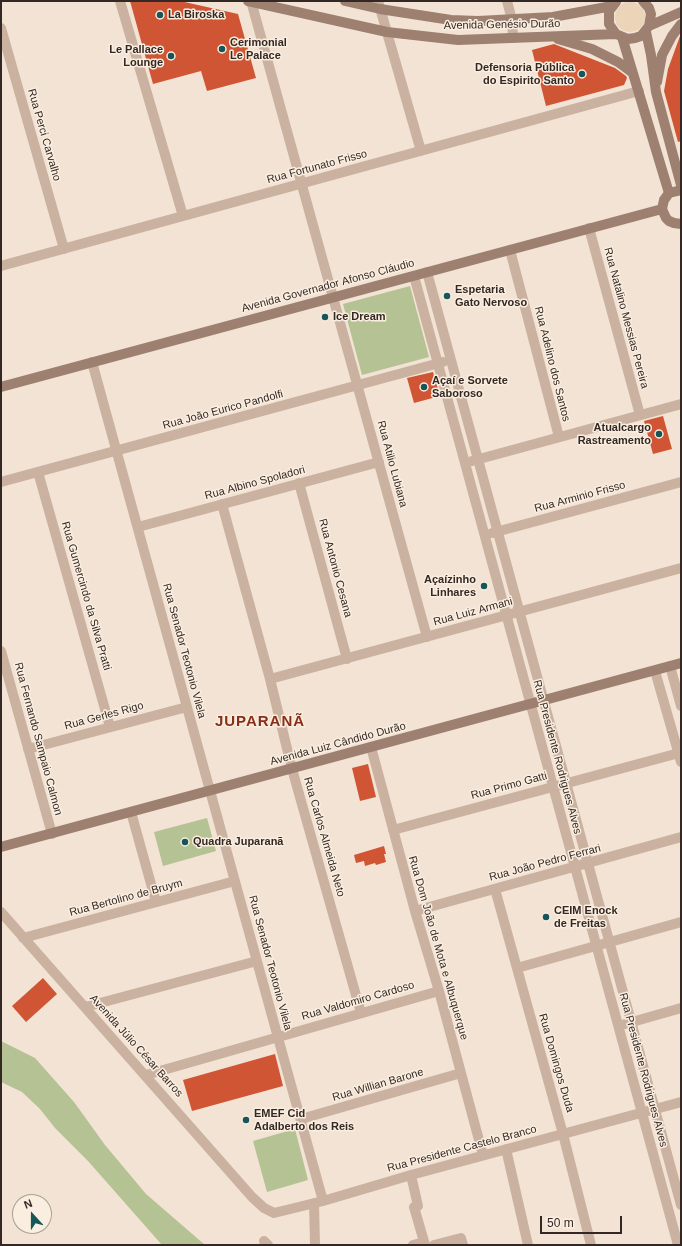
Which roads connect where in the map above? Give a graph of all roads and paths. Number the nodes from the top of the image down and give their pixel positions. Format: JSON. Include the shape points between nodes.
{"nodes":[{"id":1,"x":120,"y":1,"type":"edge"},
{"id":2,"x":250,"y":1,"type":"edge"},
{"id":3,"x":345,"y":1,"type":"edge"},
{"id":4,"x":507,"y":1,"type":"edge"},
{"id":5,"x":643,"y":1,"type":"edge"},
{"id":6,"x":614,"y":3,"type":"edge"},
{"id":7,"x":379,"y":5,"type":"edge"},
{"id":8,"x":681,"y":12,"type":"edge"},
{"id":9,"x":512,"y":20,"type":"junction"},
{"id":10,"x":681,"y":24,"type":"edge"},
{"id":11,"x":1,"y":28,"type":"edge"},
{"id":12,"x":648,"y":29,"type":"junction"},
{"id":13,"x":387,"y":32,"type":"junction"},
{"id":14,"x":619,"y":36,"type":"junction"},
{"id":15,"x":546,"y":37,"type":"junction"},
{"id":16,"x":513,"y":38,"type":"junction"},
{"id":17,"x":633,"y":73,"type":"junction"},
{"id":18,"x":639,"y":91,"type":"junction"},
{"id":19,"x":656,"y":92,"type":"junction"},
{"id":20,"x":421,"y":151,"type":"junction"},
{"id":21,"x":302,"y":184,"type":"junction"},
{"id":22,"x":681,"y":185,"type":"edge"},
{"id":23,"x":681,"y":190,"type":"edge"},
{"id":24,"x":669,"y":193,"type":"junction"},
{"id":25,"x":662,"y":209,"type":"junction"},
{"id":26,"x":183,"y":216,"type":"junction"},
{"id":27,"x":680,"y":227,"type":"edge"},
{"id":28,"x":589,"y":228,"type":"junction"},
{"id":29,"x":64,"y":249,"type":"junction"},
{"id":30,"x":510,"y":250,"type":"junction"},
{"id":31,"x":1,"y":266,"type":"edge"},
{"id":32,"x":427,"y":272,"type":"junction"},
{"id":33,"x":414,"y":276,"type":"junction"},
{"id":34,"x":334,"y":297,"type":"junction"},
{"id":35,"x":451,"y":360,"type":"junction"},
{"id":36,"x":92,"y":362,"type":"junction"},
{"id":37,"x":438,"y":364,"type":"junction"},
{"id":38,"x":358,"y":385,"type":"junction"},
{"id":39,"x":1,"y":387,"type":"edge"},
{"id":40,"x":681,"y":404,"type":"edge"},
{"id":41,"x":640,"y":415,"type":"junction"},
{"id":42,"x":559,"y":437,"type":"junction"},
{"id":43,"x":117,"y":451,"type":"junction"},
{"id":44,"x":478,"y":459,"type":"junction"},
{"id":45,"x":379,"y":462,"type":"junction"},
{"id":46,"x":464,"y":463,"type":"junction"},
{"id":47,"x":38,"y":472,"type":"junction"},
{"id":48,"x":1,"y":482,"type":"edge"},
{"id":49,"x":681,"y":482,"type":"edge"},
{"id":50,"x":299,"y":483,"type":"junction"},
{"id":51,"x":222,"y":504,"type":"junction"},
{"id":52,"x":138,"y":527,"type":"junction"},
{"id":53,"x":497,"y":532,"type":"junction"},
{"id":54,"x":484,"y":535,"type":"junction"},
{"id":55,"x":681,"y":568,"type":"edge"},
{"id":56,"x":519,"y":612,"type":"junction"},
{"id":57,"x":506,"y":615,"type":"junction"},
{"id":58,"x":427,"y":637,"type":"junction"},
{"id":59,"x":1,"y":654,"type":"edge"},
{"id":60,"x":347,"y":659,"type":"junction"},
{"id":61,"x":681,"y":663,"type":"edge"},
{"id":62,"x":670,"y":666,"type":"junction"},
{"id":63,"x":655,"y":671,"type":"junction"},
{"id":64,"x":270,"y":680,"type":"junction"},
{"id":65,"x":543,"y":701,"type":"junction"},
{"id":66,"x":530,"y":704,"type":"junction"},
{"id":67,"x":187,"y":706,"type":"junction"},
{"id":68,"x":681,"y":706,"type":"edge"},
{"id":69,"x":110,"y":727,"type":"junction"},
{"id":70,"x":371,"y":747,"type":"junction"},
{"id":71,"x":28,"y":749,"type":"junction"},
{"id":72,"x":680,"y":758,"type":"edge"},
{"id":73,"x":292,"y":768,"type":"junction"},
{"id":74,"x":566,"y":784,"type":"junction"},
{"id":75,"x":553,"y":787,"type":"junction"},
{"id":76,"x":210,"y":791,"type":"junction"},
{"id":77,"x":131,"y":812,"type":"junction"},
{"id":78,"x":393,"y":830,"type":"junction"},
{"id":79,"x":52,"y":834,"type":"junction"},
{"id":80,"x":681,"y":837,"type":"edge"},
{"id":81,"x":1,"y":847,"type":"edge"},
{"id":82,"x":588,"y":863,"type":"junction"},
{"id":83,"x":575,"y":867,"type":"junction"},
{"id":84,"x":235,"y":881,"type":"junction"},
{"id":85,"x":495,"y":889,"type":"junction"},
{"id":86,"x":156,"y":902,"type":"junction"},
{"id":87,"x":415,"y":911,"type":"junction"},
{"id":88,"x":1,"y":912,"type":"edge"},
{"id":89,"x":681,"y":922,"type":"edge"},
{"id":90,"x":23,"y":938,"type":"junction"},
{"id":91,"x":609,"y":942,"type":"junction"},
{"id":92,"x":596,"y":946,"type":"junction"},
{"id":93,"x":257,"y":961,"type":"junction"},
{"id":94,"x":517,"y":968,"type":"junction"},
{"id":95,"x":439,"y":991,"type":"junction"},
{"id":96,"x":85,"y":1007,"type":"junction"},
{"id":97,"x":681,"y":1008,"type":"edge"},
{"id":98,"x":361,"y":1013,"type":"junction"},
{"id":99,"x":631,"y":1022,"type":"junction"},
{"id":100,"x":618,"y":1026,"type":"junction"},
{"id":101,"x":278,"y":1037,"type":"junction"},
{"id":102,"x":461,"y":1074,"type":"junction"},
{"id":103,"x":146,"y":1075,"type":"junction"},
{"id":104,"x":681,"y":1102,"type":"edge"},
{"id":105,"x":655,"y":1109,"type":"junction"},
{"id":106,"x":642,"y":1112,"type":"junction"},
{"id":107,"x":301,"y":1119,"type":"junction"},
{"id":108,"x":563,"y":1134,"type":"junction"},
{"id":109,"x":506,"y":1149,"type":"junction"},
{"id":110,"x":482,"y":1155,"type":"junction"},
{"id":111,"x":411,"y":1175,"type":"junction"},
{"id":112,"x":252,"y":1198,"type":"joint"},
{"id":113,"x":319,"y":1202,"type":"junction"},
{"id":114,"x":681,"y":1205,"type":"edge"},
{"id":115,"x":428,"y":1244,"type":"edge"},
{"id":116,"x":315,"y":1245,"type":"edge"},
{"id":117,"x":413,"y":1245,"type":"edge"},
{"id":118,"x":463,"y":1245,"type":"edge"},
{"id":119,"x":528,"y":1245,"type":"edge"},
{"id":120,"x":590,"y":1245,"type":"edge"},
{"id":121,"x":678,"y":1245,"type":"edge"}],
"edges":[{"from":1,"to":26,"type":"street"},
{"from":2,"to":13,"type":"street","name":"Avenida Genésio Durão"},
{"from":2,"to":21,"type":"street","name":"Rua Atilio Lubiana"},
{"from":3,"to":7,"type":"street"},
{"from":4,"to":9,"type":"street"},
{"from":5,"to":12,"type":"street","via":[[651,14]]},
{"from":6,"to":9,"type":"street","via":[[553,17]]},
{"from":6,"to":14,"type":"street","via":[[608,18],[609,24]]},
{"from":7,"to":9,"type":"street","via":[[451,20]]},
{"from":7,"to":13,"type":"street"},
{"from":8,"to":12,"type":"street"},
{"from":9,"to":16,"type":"street"},
{"from":10,"to":19,"type":"street","via":[[662,55]]},
{"from":11,"to":29,"type":"street","name":"Rua Perci Carvalho"},
{"from":12,"to":14,"type":"street","name":"Avenida Genésio Durão","via":[[635,38]]},
{"from":12,"to":19,"type":"street"},
{"from":13,"to":16,"type":"street","name":"Avenida Genésio Durão","via":[[458,40]]},
{"from":13,"to":20,"type":"street"},
{"from":14,"to":15,"type":"street","name":"Avenida Genésio Durão"},
{"from":14,"to":17,"type":"street"},
{"from":15,"to":16,"type":"street","name":"Avenida Genésio Durão"},
{"from":15,"to":17,"type":"street","via":[[592,49]]},
{"from":17,"to":18,"type":"street"},
{"from":18,"to":20,"type":"street","name":"Rua Fortunato Frisso"},
{"from":18,"to":24,"type":"street"},
{"from":19,"to":22,"type":"street"},
{"from":20,"to":21,"type":"street","name":"Rua Fortunato Frisso"},
{"from":21,"to":26,"type":"street","name":"Rua Fortunato Frisso"},
{"from":21,"to":34,"type":"street","name":"Rua Atilio Lubiana"},
{"from":23,"to":24,"type":"street"},
{"from":24,"to":25,"type":"street"},
{"from":25,"to":27,"type":"street","via":[[666,218]]},
{"from":25,"to":28,"type":"street","name":"Avenida Governador Afonso Cláudio"},
{"from":26,"to":29,"type":"street","name":"Rua Fortunato Frisso"},
{"from":28,"to":30,"type":"street","name":"Avenida Governador Afonso Cláudio"},
{"from":28,"to":41,"type":"street","name":"Rua Natalino Messias Pereira"},
{"from":29,"to":31,"type":"street","name":"Rua Fortunato Frisso"},
{"from":30,"to":32,"type":"street","name":"Avenida Governador Afonso Cláudio"},
{"from":30,"to":42,"type":"street","name":"Rua Adelino dos Santos"},
{"from":32,"to":33,"type":"street","name":"Avenida Governador Afonso Cláudio"},
{"from":32,"to":35,"type":"street","name":"Rua Presidente Rodrigues Alves"},
{"from":33,"to":34,"type":"street","name":"Avenida Governador Afonso Cláudio"},
{"from":33,"to":37,"type":"street","name":"Rua Presidente Rodrigues Alves"},
{"from":34,"to":36,"type":"street","name":"Avenida Governador Afonso Cláudio"},
{"from":34,"to":38,"type":"street","name":"Rua Atilio Lubiana"},
{"from":35,"to":37,"type":"street","name":"Rua João Eurico Pandolfi"},
{"from":35,"to":44,"type":"street","name":"Rua Presidente Rodrigues Alves"},
{"from":36,"to":39,"type":"street","name":"Avenida Governador Afonso Cláudio"},
{"from":36,"to":43,"type":"street","name":"Rua Senador Teotonio Vilela"},
{"from":37,"to":38,"type":"street","name":"Rua João Eurico Pandolfi"},
{"from":37,"to":46,"type":"street","name":"Rua Presidente Rodrigues Alves"},
{"from":38,"to":43,"type":"street","name":"Rua João Eurico Pandolfi"},
{"from":38,"to":45,"type":"street","name":"Rua Atilio Lubiana"},
{"from":40,"to":41,"type":"street"},
{"from":41,"to":42,"type":"street"},
{"from":42,"to":44,"type":"street"},
{"from":43,"to":47,"type":"street","name":"Rua João Eurico Pandolfi"},
{"from":43,"to":52,"type":"street","name":"Rua Senador Teotonio Vilela"},
{"from":44,"to":46,"type":"street"},
{"from":44,"to":53,"type":"street","name":"Rua Presidente Rodrigues Alves"},
{"from":45,"to":50,"type":"street","name":"Rua Albino Spoladori"},
{"from":45,"to":58,"type":"street","name":"Rua Atilio Lubiana"},
{"from":46,"to":54,"type":"street","name":"Rua Presidente Rodrigues Alves"},
{"from":47,"to":48,"type":"street","name":"Rua João Eurico Pandolfi"},
{"from":47,"to":69,"type":"street","name":"Rua Gumercindo da Silva Pratti"},
{"from":49,"to":53,"type":"street","name":"Rua Arminio Frisso"},
{"from":50,"to":51,"type":"street","name":"Rua Albino Spoladori"},
{"from":50,"to":60,"type":"street","name":"Rua Antonio Cesana"},
{"from":51,"to":52,"type":"street","name":"Rua Albino Spoladori"},
{"from":51,"to":64,"type":"street","name":"Rua Carlos Almeida Neto"},
{"from":52,"to":67,"type":"street","name":"Rua Senador Teotonio Vilela"},
{"from":53,"to":54,"type":"street","name":"Rua Arminio Frisso"},
{"from":53,"to":56,"type":"street","name":"Rua Presidente Rodrigues Alves"},
{"from":54,"to":57,"type":"street","name":"Rua Presidente Rodrigues Alves"},
{"from":55,"to":56,"type":"street","name":"Rua Luiz Armani"},
{"from":56,"to":57,"type":"street","name":"Rua Luiz Armani"},
{"from":56,"to":65,"type":"street","name":"Rua Presidente Rodrigues Alves"},
{"from":57,"to":58,"type":"street","name":"Rua Luiz Armani"},
{"from":57,"to":66,"type":"street","name":"Rua Presidente Rodrigues Alves"},
{"from":58,"to":60,"type":"street","name":"Rua Luiz Armani"},
{"from":59,"to":71,"type":"street","name":"Rua Fernando Sampaio Calmon"},
{"from":60,"to":64,"type":"street","name":"Rua Luiz Armani"},
{"from":61,"to":62,"type":"street","name":"Avenida Luiz Cândido Durão"},
{"from":62,"to":63,"type":"street","name":"Avenida Luiz Cândido Durão"},
{"from":62,"to":68,"type":"street"},
{"from":63,"to":65,"type":"street","name":"Avenida Luiz Cândido Durão"},
{"from":63,"to":72,"type":"street"},
{"from":64,"to":73,"type":"street","name":"Rua Carlos Almeida Neto"},
{"from":65,"to":66,"type":"street","name":"Avenida Luiz Cândido Durão"},
{"from":65,"to":74,"type":"street","name":"Rua Presidente Rodrigues Alves"},
{"from":66,"to":70,"type":"street","name":"Avenida Luiz Cândido Durão"},
{"from":66,"to":75,"type":"street","name":"Rua Presidente Rodrigues Alves"},
{"from":67,"to":69,"type":"street","name":"Rua Gerles Rigo"},
{"from":67,"to":76,"type":"street","name":"Rua Senador Teotonio Vilela"},
{"from":69,"to":71,"type":"street","name":"Rua Gerles Rigo"},
{"from":70,"to":73,"type":"street","name":"Avenida Luiz Cândido Durão"},
{"from":70,"to":78,"type":"street","name":"Rua Dom João de Mota e Albuquerque"},
{"from":71,"to":79,"type":"street","name":"Rua Fernando Sampaio Calmon"},
{"from":72,"to":74,"type":"street","name":"Rua Primo Gatti"},
{"from":73,"to":76,"type":"street","name":"Avenida Luiz Cândido Durão"},
{"from":73,"to":98,"type":"street","name":"Rua Carlos Almeida Neto"},
{"from":74,"to":75,"type":"street","name":"Rua Primo Gatti"},
{"from":74,"to":82,"type":"street","name":"Rua Presidente Rodrigues Alves"},
{"from":75,"to":78,"type":"street","name":"Rua Primo Gatti"},
{"from":75,"to":83,"type":"street","name":"Rua Presidente Rodrigues Alves"},
{"from":76,"to":77,"type":"street","name":"Avenida Luiz Cândido Durão"},
{"from":76,"to":84,"type":"street","name":"Rua Senador Teotonio Vilela"},
{"from":77,"to":79,"type":"street","name":"Avenida Luiz Cândido Durão"},
{"from":77,"to":86,"type":"street"},
{"from":78,"to":87,"type":"street","name":"Rua Dom João de Mota e Albuquerque"},
{"from":79,"to":81,"type":"street","name":"Avenida Luiz Cândido Durão"},
{"from":80,"to":82,"type":"street","name":"Rua João Pedro Ferrari"},
{"from":82,"to":83,"type":"street","name":"Rua João Pedro Ferrari"},
{"from":82,"to":91,"type":"street","name":"Rua Presidente Rodrigues Alves"},
{"from":83,"to":85,"type":"street","name":"Rua João Pedro Ferrari"},
{"from":83,"to":92,"type":"street","name":"Rua Presidente Rodrigues Alves"},
{"from":84,"to":86,"type":"street","name":"Rua Bertolino de Bruym"},
{"from":84,"to":93,"type":"street","name":"Rua Senador Teotonio Vilela"},
{"from":85,"to":87,"type":"street","name":"Rua João Pedro Ferrari"},
{"from":85,"to":94,"type":"street","name":"Rua Domingos Duda"},
{"from":86,"to":90,"type":"street","name":"Rua Bertolino de Bruym"},
{"from":87,"to":95,"type":"street","name":"Rua Dom João de Mota e Albuquerque"},
{"from":88,"to":90,"type":"street","name":"Avenida Júlio César Barros"},
{"from":89,"to":91,"type":"street"},
{"from":90,"to":96,"type":"street","name":"Avenida Júlio César Barros"},
{"from":91,"to":92,"type":"street"},
{"from":91,"to":99,"type":"street","name":"Rua Presidente Rodrigues Alves"},
{"from":92,"to":94,"type":"street"},
{"from":92,"to":100,"type":"street","name":"Rua Presidente Rodrigues Alves"},
{"from":93,"to":96,"type":"street"},
{"from":93,"to":101,"type":"street","name":"Rua Senador Teotonio Vilela"},
{"from":94,"to":108,"type":"street","name":"Rua Domingos Duda"},
{"from":95,"to":98,"type":"street","name":"Rua Valdomiro Cardoso"},
{"from":95,"to":102,"type":"street","name":"Rua Dom João de Mota e Albuquerque"},
{"from":96,"to":103,"type":"street","name":"Avenida Júlio César Barros"},
{"from":97,"to":99,"type":"street"},
{"from":98,"to":101,"type":"street","name":"Rua Valdomiro Cardoso"},
{"from":99,"to":100,"type":"street"},
{"from":99,"to":105,"type":"street","name":"Rua Presidente Rodrigues Alves"},
{"from":100,"to":106,"type":"street","name":"Rua Presidente Rodrigues Alves"},
{"from":101,"to":103,"type":"street","name":"Rua Valdomiro Cardoso"},
{"from":101,"to":107,"type":"street","name":"Rua Senador Teotonio Vilela"},
{"from":102,"to":107,"type":"street","name":"Rua Willian Barone"},
{"from":102,"to":110,"type":"street","name":"Rua Dom João de Mota e Albuquerque"},
{"from":103,"to":112,"type":"street","name":"Avenida Júlio César Barros"},
{"from":104,"to":105,"type":"street","name":"Rua Presidente Castelo Branco"},
{"from":105,"to":106,"type":"street","name":"Rua Presidente Castelo Branco"},
{"from":105,"to":114,"type":"street","name":"Rua Presidente Rodrigues Alves"},
{"from":106,"to":108,"type":"street","name":"Rua Presidente Castelo Branco"},
{"from":106,"to":121,"type":"street","name":"Rua Presidente Rodrigues Alves"},
{"from":107,"to":113,"type":"street","name":"Rua Senador Teotonio Vilela"},
{"from":108,"to":109,"type":"street","name":"Rua Presidente Castelo Branco"},
{"from":108,"to":120,"type":"street","name":"Rua Domingos Duda"},
{"from":109,"to":110,"type":"street","name":"Rua Presidente Castelo Branco"},
{"from":109,"to":119,"type":"street"},
{"from":110,"to":111,"type":"street","name":"Rua Presidente Castelo Branco"},
{"from":111,"to":113,"type":"street","name":"Rua Presidente Castelo Branco"},
{"from":111,"to":115,"type":"street","via":[[418,1206],[414,1208]]},
{"from":112,"to":113,"type":"street","name":"Rua Presidente Castelo Branco","via":[[274,1213]]},
{"from":113,"to":116,"type":"street","name":"Rua Senador Teotonio Vilela"},
{"from":115,"to":117,"type":"street"},
{"from":115,"to":118,"type":"street","via":[[461,1238]]}]}
